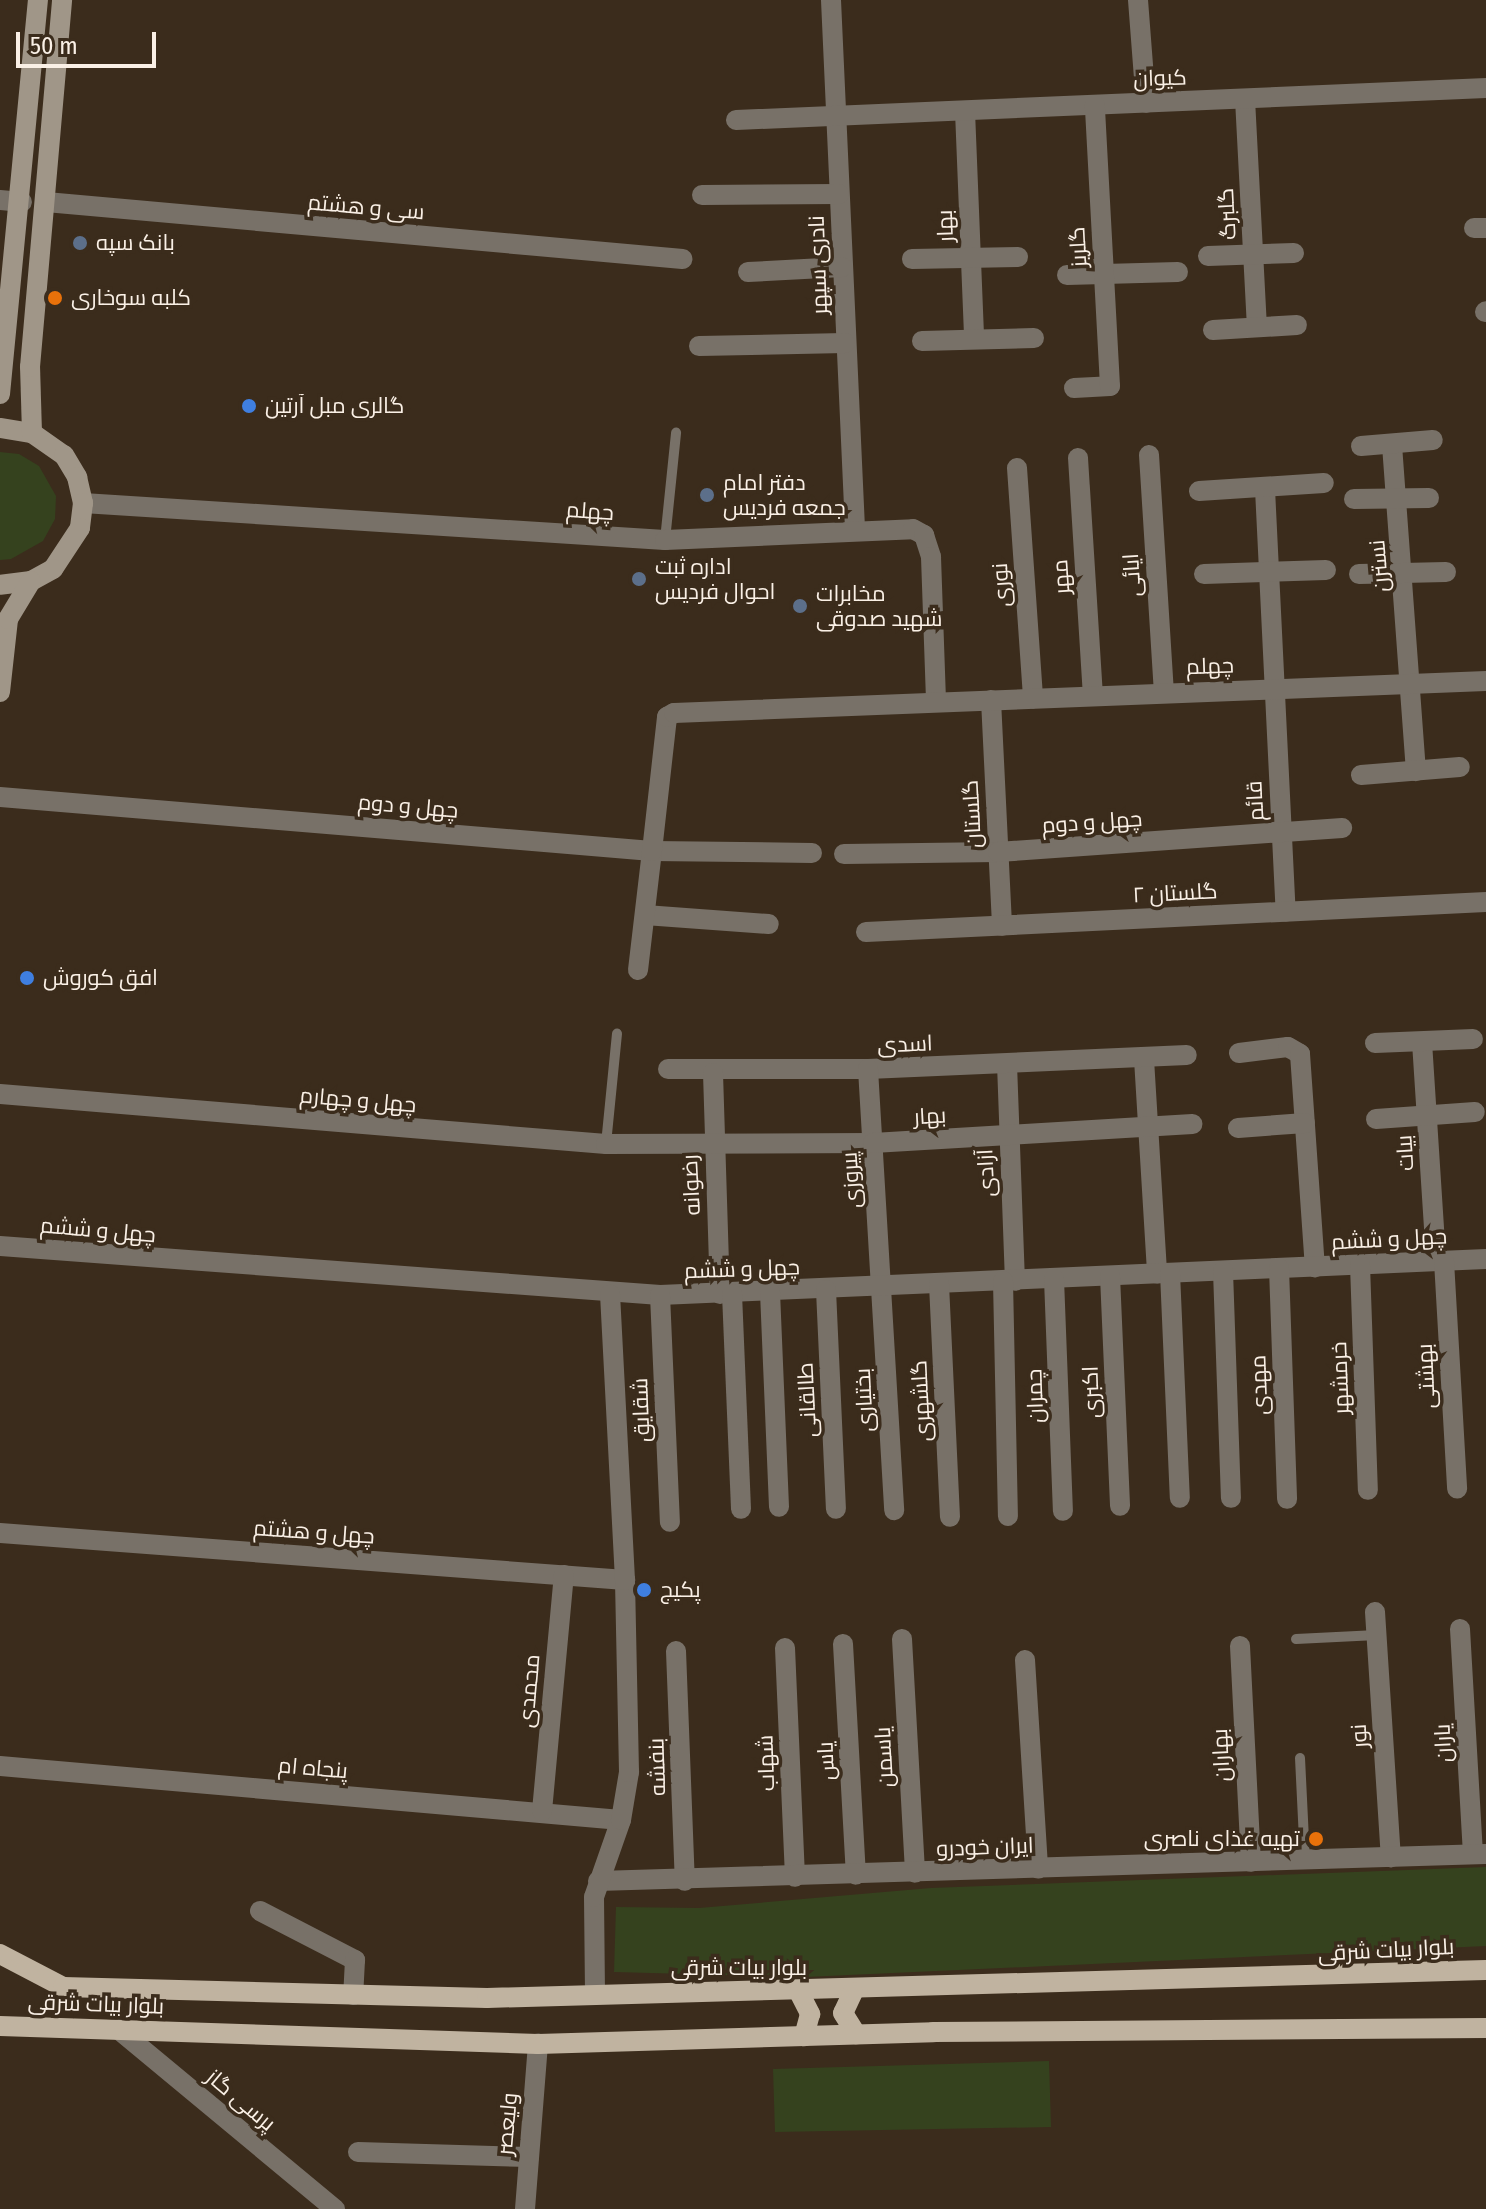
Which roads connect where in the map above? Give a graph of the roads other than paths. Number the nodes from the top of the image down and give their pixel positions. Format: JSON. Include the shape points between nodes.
{"nodes":[{"id":1,"x":38,"y":0,"type":"edge"},
{"id":2,"x":62,"y":0,"type":"edge"},
{"id":3,"x":831,"y":0,"type":"edge"},
{"id":4,"x":1138,"y":0,"type":"edge"},
{"id":5,"x":1486,"y":88,"type":"edge"},
{"id":6,"x":1245,"y":99,"type":"junction"},
{"id":7,"x":1146,"y":103,"type":"junction"},
{"id":8,"x":1095,"y":105,"type":"junction"},
{"id":9,"x":965,"y":111,"type":"junction"},
{"id":10,"x":835,"y":116,"type":"junction"},
{"id":11,"x":736,"y":120,"type":"dead end"},
{"id":12,"x":839,"y":194,"type":"junction"},
{"id":13,"x":702,"y":195,"type":"dead end"},
{"id":14,"x":0,"y":200,"type":"edge"},
{"id":15,"x":22,"y":202,"type":"junction"},
{"id":16,"x":46,"y":202,"type":"junction"},
{"id":17,"x":1294,"y":253,"type":"dead end"},
{"id":18,"x":1253,"y":254,"type":"junction"},
{"id":19,"x":1208,"y":256,"type":"dead end"},
{"id":20,"x":971,"y":257,"type":"junction"},
{"id":21,"x":1018,"y":257,"type":"dead end"},
{"id":22,"x":682,"y":259,"type":"dead end"},
{"id":23,"x":912,"y":259,"type":"dead end"},
{"id":24,"x":842,"y":267,"type":"junction"},
{"id":25,"x":748,"y":272,"type":"dead end"},
{"id":26,"x":1178,"y":272,"type":"dead end"},
{"id":27,"x":1067,"y":275,"type":"dead end"},
{"id":28,"x":1103,"y":275,"type":"junction"},
{"id":29,"x":1297,"y":325,"type":"dead end"},
{"id":30,"x":1257,"y":327,"type":"junction"},
{"id":31,"x":1213,"y":330,"type":"dead end"},
{"id":32,"x":1034,"y":338,"type":"dead end"},
{"id":33,"x":974,"y":339,"type":"junction"},
{"id":34,"x":922,"y":341,"type":"dead end"},
{"id":35,"x":845,"y":343,"type":"junction"},
{"id":36,"x":699,"y":346,"type":"dead end"},
{"id":37,"x":1074,"y":388,"type":"dead end"},
{"id":38,"x":0,"y":394,"type":"edge"},
{"id":39,"x":0,"y":428,"type":"edge"},
{"id":40,"x":32,"y":433,"type":"junction"},
{"id":41,"x":676,"y":433,"type":"dead end"},
{"id":42,"x":1433,"y":440,"type":"dead end"},
{"id":43,"x":1392,"y":445,"type":"junction"},
{"id":44,"x":1361,"y":446,"type":"dead end"},
{"id":45,"x":1149,"y":455,"type":"dead end"},
{"id":46,"x":1078,"y":458,"type":"dead end"},
{"id":47,"x":1017,"y":468,"type":"dead end"},
{"id":48,"x":1324,"y":483,"type":"dead end"},
{"id":49,"x":1265,"y":489,"type":"junction"},
{"id":50,"x":1199,"y":491,"type":"dead end"},
{"id":51,"x":1397,"y":497,"type":"junction"},
{"id":52,"x":1429,"y":498,"type":"dead end"},
{"id":53,"x":1354,"y":499,"type":"dead end"},
{"id":54,"x":83,"y":503,"type":"junction"},
{"id":55,"x":855,"y":529,"type":"junction"},
{"id":56,"x":665,"y":540,"type":"junction"},
{"id":57,"x":1326,"y":570,"type":"dead end"},
{"id":58,"x":1269,"y":572,"type":"junction"},
{"id":59,"x":1403,"y":572,"type":"junction"},
{"id":60,"x":1446,"y":572,"type":"dead end"},
{"id":61,"x":1204,"y":574,"type":"dead end"},
{"id":62,"x":1359,"y":574,"type":"dead end"},
{"id":63,"x":31,"y":581,"type":"junction"},
{"id":64,"x":0,"y":585,"type":"edge"},
{"id":65,"x":1486,"y":681,"type":"edge"},
{"id":66,"x":1413,"y":682,"type":"junction"},
{"id":67,"x":1274,"y":688,"type":"junction"},
{"id":68,"x":0,"y":692,"type":"edge"},
{"id":69,"x":1164,"y":692,"type":"junction"},
{"id":70,"x":1093,"y":694,"type":"junction"},
{"id":71,"x":1033,"y":698,"type":"junction"},
{"id":72,"x":991,"y":700,"type":"junction"},
{"id":73,"x":936,"y":702,"type":"junction"},
{"id":74,"x":1460,"y":767,"type":"dead end"},
{"id":75,"x":1416,"y":771,"type":"junction"},
{"id":76,"x":1361,"y":775,"type":"dead end"},
{"id":77,"x":0,"y":797,"type":"edge"},
{"id":78,"x":1342,"y":828,"type":"dead end"},
{"id":79,"x":1281,"y":834,"type":"junction"},
{"id":80,"x":652,"y":851,"type":"junction"},
{"id":81,"x":998,"y":852,"type":"junction"},
{"id":82,"x":812,"y":853,"type":"dead end"},
{"id":83,"x":844,"y":854,"type":"dead end"},
{"id":84,"x":1486,"y":902,"type":"edge"},
{"id":85,"x":1286,"y":911,"type":"junction"},
{"id":86,"x":645,"y":915,"type":"junction"},
{"id":87,"x":769,"y":924,"type":"dead end"},
{"id":88,"x":1002,"y":926,"type":"junction"},
{"id":89,"x":866,"y":932,"type":"dead end"},
{"id":90,"x":638,"y":970,"type":"dead end"},
{"id":91,"x":617,"y":1034,"type":"dead end"},
{"id":92,"x":1473,"y":1039,"type":"dead end"},
{"id":93,"x":1422,"y":1042,"type":"junction"},
{"id":94,"x":1375,"y":1043,"type":"dead end"},
{"id":95,"x":1239,"y":1053,"type":"dead end"},
{"id":96,"x":1187,"y":1055,"type":"dead end"},
{"id":97,"x":1144,"y":1059,"type":"junction"},
{"id":98,"x":1007,"y":1064,"type":"junction"},
{"id":99,"x":668,"y":1069,"type":"dead end"},
{"id":100,"x":868,"y":1069,"type":"junction"},
{"id":101,"x":713,"y":1073,"type":"junction"},
{"id":102,"x":0,"y":1094,"type":"edge"},
{"id":103,"x":1475,"y":1112,"type":"dead end"},
{"id":104,"x":1427,"y":1115,"type":"junction"},
{"id":105,"x":1376,"y":1119,"type":"dead end"},
{"id":106,"x":1305,"y":1123,"type":"junction"},
{"id":107,"x":1192,"y":1124,"type":"dead end"},
{"id":108,"x":1149,"y":1126,"type":"junction"},
{"id":109,"x":1238,"y":1128,"type":"dead end"},
{"id":110,"x":1008,"y":1136,"type":"junction"},
{"id":111,"x":873,"y":1143,"type":"junction"},
{"id":112,"x":606,"y":1144,"type":"junction"},
{"id":113,"x":713,"y":1144,"type":"junction"},
{"id":114,"x":0,"y":1246,"type":"edge"},
{"id":115,"x":1486,"y":1259,"type":"edge"},
{"id":116,"x":1440,"y":1261,"type":"junction"},
{"id":117,"x":1360,"y":1265,"type":"junction"},
{"id":118,"x":1315,"y":1267,"type":"junction"},
{"id":119,"x":1279,"y":1268,"type":"junction"},
{"id":120,"x":1223,"y":1271,"type":"junction"},
{"id":121,"x":1164,"y":1274,"type":"junction"},
{"id":122,"x":1110,"y":1276,"type":"junction"},
{"id":123,"x":1054,"y":1279,"type":"junction"},
{"id":124,"x":1009,"y":1281,"type":"junction"},
{"id":125,"x":939,"y":1284,"type":"junction"},
{"id":126,"x":883,"y":1287,"type":"junction"},
{"id":127,"x":826,"y":1290,"type":"junction"},
{"id":128,"x":770,"y":1292,"type":"junction"},
{"id":129,"x":610,"y":1294,"type":"junction"},
{"id":130,"x":726,"y":1294,"type":"junction"},
{"id":131,"x":660,"y":1295,"type":"junction"},
{"id":132,"x":1457,"y":1489,"type":"dead end"},
{"id":133,"x":1368,"y":1490,"type":"dead end"},
{"id":134,"x":1180,"y":1498,"type":"dead end"},
{"id":135,"x":1231,"y":1498,"type":"dead end"},
{"id":136,"x":1287,"y":1499,"type":"dead end"},
{"id":137,"x":1120,"y":1506,"type":"dead end"},
{"id":138,"x":779,"y":1507,"type":"dead end"},
{"id":139,"x":741,"y":1509,"type":"dead end"},
{"id":140,"x":836,"y":1509,"type":"dead end"},
{"id":141,"x":894,"y":1510,"type":"dead end"},
{"id":142,"x":1063,"y":1511,"type":"dead end"},
{"id":143,"x":1008,"y":1516,"type":"dead end"},
{"id":144,"x":950,"y":1517,"type":"dead end"},
{"id":145,"x":670,"y":1522,"type":"dead end"},
{"id":146,"x":0,"y":1533,"type":"edge"},
{"id":147,"x":564,"y":1575,"type":"junction"},
{"id":148,"x":625,"y":1580,"type":"junction"},
{"id":149,"x":1375,"y":1612,"type":"dead end"},
{"id":150,"x":1460,"y":1629,"type":"dead end"},
{"id":151,"x":1377,"y":1635,"type":"junction"},
{"id":152,"x":902,"y":1639,"type":"dead end"},
{"id":153,"x":1296,"y":1639,"type":"dead end"},
{"id":154,"x":843,"y":1644,"type":"dead end"},
{"id":155,"x":1240,"y":1646,"type":"dead end"},
{"id":156,"x":785,"y":1648,"type":"dead end"},
{"id":157,"x":676,"y":1651,"type":"dead end"},
{"id":158,"x":1025,"y":1660,"type":"dead end"},
{"id":159,"x":1300,"y":1758,"type":"dead end"},
{"id":160,"x":0,"y":1766,"type":"edge"},
{"id":161,"x":542,"y":1811,"type":"junction"},
{"id":162,"x":621,"y":1820,"type":"junction"},
{"id":163,"x":1479,"y":1854,"type":"edge"},
{"id":164,"x":1391,"y":1857,"type":"junction"},
{"id":165,"x":1305,"y":1860,"type":"junction"},
{"id":166,"x":1251,"y":1862,"type":"junction"},
{"id":167,"x":1038,"y":1869,"type":"junction"},
{"id":168,"x":915,"y":1873,"type":"junction"},
{"id":169,"x":856,"y":1875,"type":"junction"},
{"id":170,"x":795,"y":1877,"type":"junction"},
{"id":171,"x":598,"y":1881,"type":"junction"},
{"id":172,"x":685,"y":1881,"type":"junction"},
{"id":173,"x":260,"y":1911,"type":"dead end"},
{"id":174,"x":0,"y":1954,"type":"edge"},
{"id":175,"x":1480,"y":1969,"type":"edge"},
{"id":176,"x":799,"y":1992,"type":"junction"},
{"id":177,"x":853,"y":1992,"type":"junction"},
{"id":178,"x":595,"y":1993,"type":"junction"},
{"id":179,"x":353,"y":1995,"type":"junction"},
{"id":180,"x":0,"y":2026,"type":"edge"},
{"id":181,"x":1486,"y":2028,"type":"edge"},
{"id":182,"x":118,"y":2029,"type":"junction"},
{"id":183,"x":856,"y":2034,"type":"junction"},
{"id":184,"x":804,"y":2036,"type":"junction"},
{"id":185,"x":538,"y":2044,"type":"junction"},
{"id":186,"x":358,"y":2152,"type":"dead end"},
{"id":187,"x":529,"y":2157,"type":"junction"},
{"id":188,"x":335,"y":2209,"type":"edge"},
{"id":189,"x":525,"y":2209,"type":"edge"}],
"edges":[{"from":1,"to":15,"type":"main road"},
{"from":2,"to":16,"type":"main road"},
{"from":3,"to":10,"type":"street","name":"نادری سپهر"},
{"from":4,"to":7,"type":"street"},
{"from":5,"to":6,"type":"street","name":"کیوان"},
{"from":6,"to":7,"type":"street","name":"کیوان"},
{"from":6,"to":18,"type":"street","name":"گلبرگ"},
{"from":7,"to":8,"type":"street","name":"کیوان"},
{"from":8,"to":9,"type":"street","name":"کیوان"},
{"from":8,"to":28,"type":"street","name":"گلریز"},
{"from":9,"to":10,"type":"street","name":"کیوان"},
{"from":9,"to":20,"type":"street","name":"بهار"},
{"from":10,"to":11,"type":"street","name":"کیوان"},
{"from":10,"to":12,"type":"street","name":"نادری سپهر"},
{"from":12,"to":13,"type":"street"},
{"from":12,"to":24,"type":"street","name":"نادری سپهر"},
{"from":14,"to":15,"type":"street"},
{"from":15,"to":38,"type":"main road"},
{"from":16,"to":22,"type":"street","name":"سی و هشتم"},
{"from":16,"to":40,"type":"main road","via":[[30,367]]},
{"from":17,"to":18,"type":"street"},
{"from":18,"to":19,"type":"street"},
{"from":18,"to":30,"type":"street","name":"گلبرگ"},
{"from":20,"to":21,"type":"street"},
{"from":20,"to":23,"type":"street"},
{"from":20,"to":33,"type":"street","name":"بهار"},
{"from":24,"to":25,"type":"street"},
{"from":24,"to":35,"type":"street","name":"نادری سپهر"},
{"from":26,"to":28,"type":"street"},
{"from":27,"to":28,"type":"street"},
{"from":28,"to":37,"type":"street","name":"گلریز","via":[[1110,386]]},
{"from":29,"to":30,"type":"street"},
{"from":30,"to":31,"type":"street"},
{"from":32,"to":33,"type":"street"},
{"from":33,"to":34,"type":"street"},
{"from":35,"to":36,"type":"street"},
{"from":35,"to":55,"type":"street","name":"نادری سپهر"},
{"from":39,"to":40,"type":"main road"},
{"from":40,"to":54,"type":"main road","via":[[64,455]]},
{"from":41,"to":56,"type":"lane"},
{"from":42,"to":43,"type":"street"},
{"from":43,"to":44,"type":"street"},
{"from":43,"to":51,"type":"street","name":"نسترن"},
{"from":45,"to":69,"type":"street","name":"ایائی"},
{"from":46,"to":70,"type":"street","name":"مهر"},
{"from":47,"to":71,"type":"street","name":"نوری"},
{"from":48,"to":49,"type":"street"},
{"from":49,"to":50,"type":"street"},
{"from":49,"to":58,"type":"street","name":"قائم"},
{"from":51,"to":52,"type":"street"},
{"from":51,"to":53,"type":"street"},
{"from":51,"to":59,"type":"street","name":"نسترن"},
{"from":54,"to":56,"type":"street","name":"چهلم"},
{"from":54,"to":63,"type":"main road","via":[[70,550]]},
{"from":55,"to":56,"type":"street","name":"چهلم"},
{"from":55,"to":73,"type":"street","name":"چهلم","via":[[899,527],[924,535],[931,557]]},
{"from":57,"to":58,"type":"street"},
{"from":58,"to":61,"type":"street"},
{"from":58,"to":67,"type":"street","name":"قائم"},
{"from":59,"to":60,"type":"street"},
{"from":59,"to":62,"type":"street"},
{"from":59,"to":66,"type":"street","name":"نسترن"},
{"from":63,"to":64,"type":"main road"},
{"from":63,"to":68,"type":"main road","via":[[8,619]]},
{"from":65,"to":66,"type":"street","name":"چهلم"},
{"from":66,"to":67,"type":"street","name":"چهلم"},
{"from":66,"to":75,"type":"street","name":"نسترن"},
{"from":67,"to":69,"type":"street","name":"چهلم"},
{"from":67,"to":79,"type":"street","name":"قائم"},
{"from":69,"to":70,"type":"street","name":"چهلم"},
{"from":70,"to":71,"type":"street","name":"چهلم"},
{"from":71,"to":72,"type":"street","name":"چهلم"},
{"from":72,"to":73,"type":"street","name":"چهلم"},
{"from":72,"to":81,"type":"street","name":"گلستان"},
{"from":73,"to":80,"type":"street","name":"چهلم","via":[[674,713],[667,717]]},
{"from":74,"to":75,"type":"street"},
{"from":75,"to":76,"type":"street"},
{"from":77,"to":80,"type":"street","name":"چهل و دوم"},
{"from":78,"to":79,"type":"street","name":"چهل و دوم"},
{"from":79,"to":81,"type":"street","name":"چهل و دوم"},
{"from":79,"to":85,"type":"street","name":"قائم"},
{"from":80,"to":82,"type":"street","name":"چهل و دوم"},
{"from":80,"to":86,"type":"street"},
{"from":81,"to":83,"type":"street","name":"چهل و دوم"},
{"from":81,"to":88,"type":"street","name":"گلستان"},
{"from":84,"to":85,"type":"street","name":"گلستان ۲"},
{"from":85,"to":88,"type":"street","name":"گلستان ۲"},
{"from":86,"to":87,"type":"street"},
{"from":86,"to":90,"type":"street"},
{"from":88,"to":89,"type":"street","name":"گلستان ۲"},
{"from":91,"to":112,"type":"lane"},
{"from":92,"to":93,"type":"street"},
{"from":93,"to":94,"type":"street"},
{"from":93,"to":104,"type":"street","name":"بیات"},
{"from":95,"to":106,"type":"street","via":[[1295,1049],[1300,1054]]},
{"from":96,"to":97,"type":"street","name":"اسدی"},
{"from":97,"to":98,"type":"street","name":"اسدی"},
{"from":97,"to":108,"type":"street"},
{"from":98,"to":100,"type":"street","name":"اسدی"},
{"from":98,"to":110,"type":"street","name":"آزادی"},
{"from":99,"to":101,"type":"street","name":"اسدی"},
{"from":100,"to":101,"type":"street","name":"اسدی"},
{"from":100,"to":111,"type":"street","name":"پیروزی"},
{"from":101,"to":113,"type":"street","name":"رضوانه"},
{"from":102,"to":112,"type":"street","name":"چهل و چهارم"},
{"from":103,"to":104,"type":"street"},
{"from":104,"to":105,"type":"street"},
{"from":104,"to":116,"type":"street","name":"بیات"},
{"from":106,"to":109,"type":"street"},
{"from":106,"to":118,"type":"street"},
{"from":107,"to":108,"type":"street","name":"بهار"},
{"from":108,"to":110,"type":"street","name":"بهار"},
{"from":108,"to":121,"type":"street"},
{"from":110,"to":111,"type":"street","name":"بهار"},
{"from":110,"to":124,"type":"street","name":"آزادی"},
{"from":111,"to":113,"type":"street","name":"بهار"},
{"from":111,"to":126,"type":"street","name":"پیروزی"},
{"from":112,"to":113,"type":"street","name":"چهل و چهارم"},
{"from":113,"to":130,"type":"street","name":"رضوانه"},
{"from":114,"to":129,"type":"street","name":"چهل و ششم"},
{"from":115,"to":116,"type":"street","name":"چهل و ششم"},
{"from":116,"to":117,"type":"street","name":"چهل و ششم"},
{"from":116,"to":132,"type":"street","name":"بهشتی"},
{"from":117,"to":118,"type":"street","name":"چهل و ششم"},
{"from":117,"to":133,"type":"street","name":"خرمشهر"},
{"from":118,"to":119,"type":"street","name":"چهل و ششم"},
{"from":119,"to":120,"type":"street","name":"چهل و ششم"},
{"from":119,"to":136,"type":"street","name":"مهدی"},
{"from":120,"to":121,"type":"street","name":"چهل و ششم"},
{"from":120,"to":135,"type":"street"},
{"from":121,"to":122,"type":"street","name":"چهل و ششم"},
{"from":121,"to":134,"type":"street"},
{"from":122,"to":123,"type":"street","name":"چهل و ششم"},
{"from":122,"to":137,"type":"street","name":"اکبری"},
{"from":123,"to":124,"type":"street","name":"چهل و ششم"},
{"from":123,"to":142,"type":"street","name":"چمران"},
{"from":124,"to":125,"type":"street","name":"چهل و ششم"},
{"from":124,"to":143,"type":"street"},
{"from":125,"to":126,"type":"street","name":"چهل و ششم"},
{"from":125,"to":144,"type":"street","name":"گلشهری"},
{"from":126,"to":127,"type":"street","name":"چهل و ششم"},
{"from":126,"to":141,"type":"street","name":"بختیاری"},
{"from":127,"to":128,"type":"street","name":"چهل و ششم"},
{"from":127,"to":140,"type":"street","name":"طالقانی"},
{"from":128,"to":130,"type":"street","name":"چهل و ششم"},
{"from":128,"to":138,"type":"street"},
{"from":129,"to":131,"type":"street","name":"چهل و ششم"},
{"from":129,"to":148,"type":"street"},
{"from":130,"to":131,"type":"street","name":"چهل و ششم"},
{"from":130,"to":139,"type":"street","name":"رضوانه"},
{"from":131,"to":145,"type":"street","name":"شقایق"},
{"from":146,"to":147,"type":"street","name":"چهل و هشتم"},
{"from":147,"to":148,"type":"street","name":"چهل و هشتم"},
{"from":147,"to":161,"type":"street","name":"محمدی"},
{"from":148,"to":162,"type":"street","via":[[629,1772]]},
{"from":149,"to":151,"type":"street","name":"نور"},
{"from":150,"to":163,"type":"street","name":"یاران"},
{"from":151,"to":153,"type":"lane"},
{"from":151,"to":164,"type":"street","name":"نور"},
{"from":152,"to":168,"type":"street","name":"یاسمن"},
{"from":154,"to":169,"type":"street","name":"یاس"},
{"from":155,"to":166,"type":"street","name":"بهاران"},
{"from":156,"to":170,"type":"street","name":"شهاب"},
{"from":157,"to":172,"type":"street","name":"بنفشه"},
{"from":158,"to":167,"type":"street"},
{"from":159,"to":165,"type":"lane"},
{"from":160,"to":161,"type":"street","name":"پنجاه ام"},
{"from":161,"to":162,"type":"street","name":"پنجاه ام"},
{"from":162,"to":171,"type":"street"},
{"from":163,"to":164,"type":"street","name":"ایران خودرو"},
{"from":164,"to":165,"type":"street","name":"ایران خودرو"},
{"from":165,"to":166,"type":"street","name":"ایران خودرو"},
{"from":166,"to":167,"type":"street","name":"ایران خودرو"},
{"from":167,"to":168,"type":"street","name":"ایران خودرو"},
{"from":168,"to":169,"type":"street","name":"ایران خودرو"},
{"from":169,"to":170,"type":"street","name":"ایران خودرو"},
{"from":170,"to":172,"type":"street","name":"ایران خودرو"},
{"from":171,"to":172,"type":"street","name":"ایران خودرو"},
{"from":171,"to":178,"type":"street"},
{"from":173,"to":179,"type":"street","via":[[355,1960]]},
{"from":174,"to":179,"type":"main road","name":"بلوار بیات شرقی","via":[[63,1987]]},
{"from":175,"to":177,"type":"main road","name":"بلوار بیات شرقی"},
{"from":176,"to":177,"type":"main road","name":"بلوار بیات شرقی"},
{"from":176,"to":178,"type":"main road","name":"بلوار بیات شرقی"},
{"from":176,"to":184,"type":"main road","via":[[810,2014]]},
{"from":177,"to":183,"type":"main road","via":[[843,2013]]},
{"from":178,"to":179,"type":"main road","name":"بلوار بیات شرقی"},
{"from":180,"to":182,"type":"main road","name":"بلوار بیات شرقی"},
{"from":181,"to":183,"type":"main road","name":"بلوار بیات شرقی"},
{"from":182,"to":185,"type":"main road","name":"بلوار بیات شرقی"},
{"from":182,"to":188,"type":"street","name":"پرسی گاز"},
{"from":183,"to":184,"type":"main road","name":"بلوار بیات شرقی"},
{"from":184,"to":185,"type":"main road","name":"بلوار بیات شرقی"},
{"from":185,"to":187,"type":"street","name":"ولیعصر"},
{"from":186,"to":187,"type":"street"},
{"from":187,"to":189,"type":"street","name":"ولیعصر"}]}
